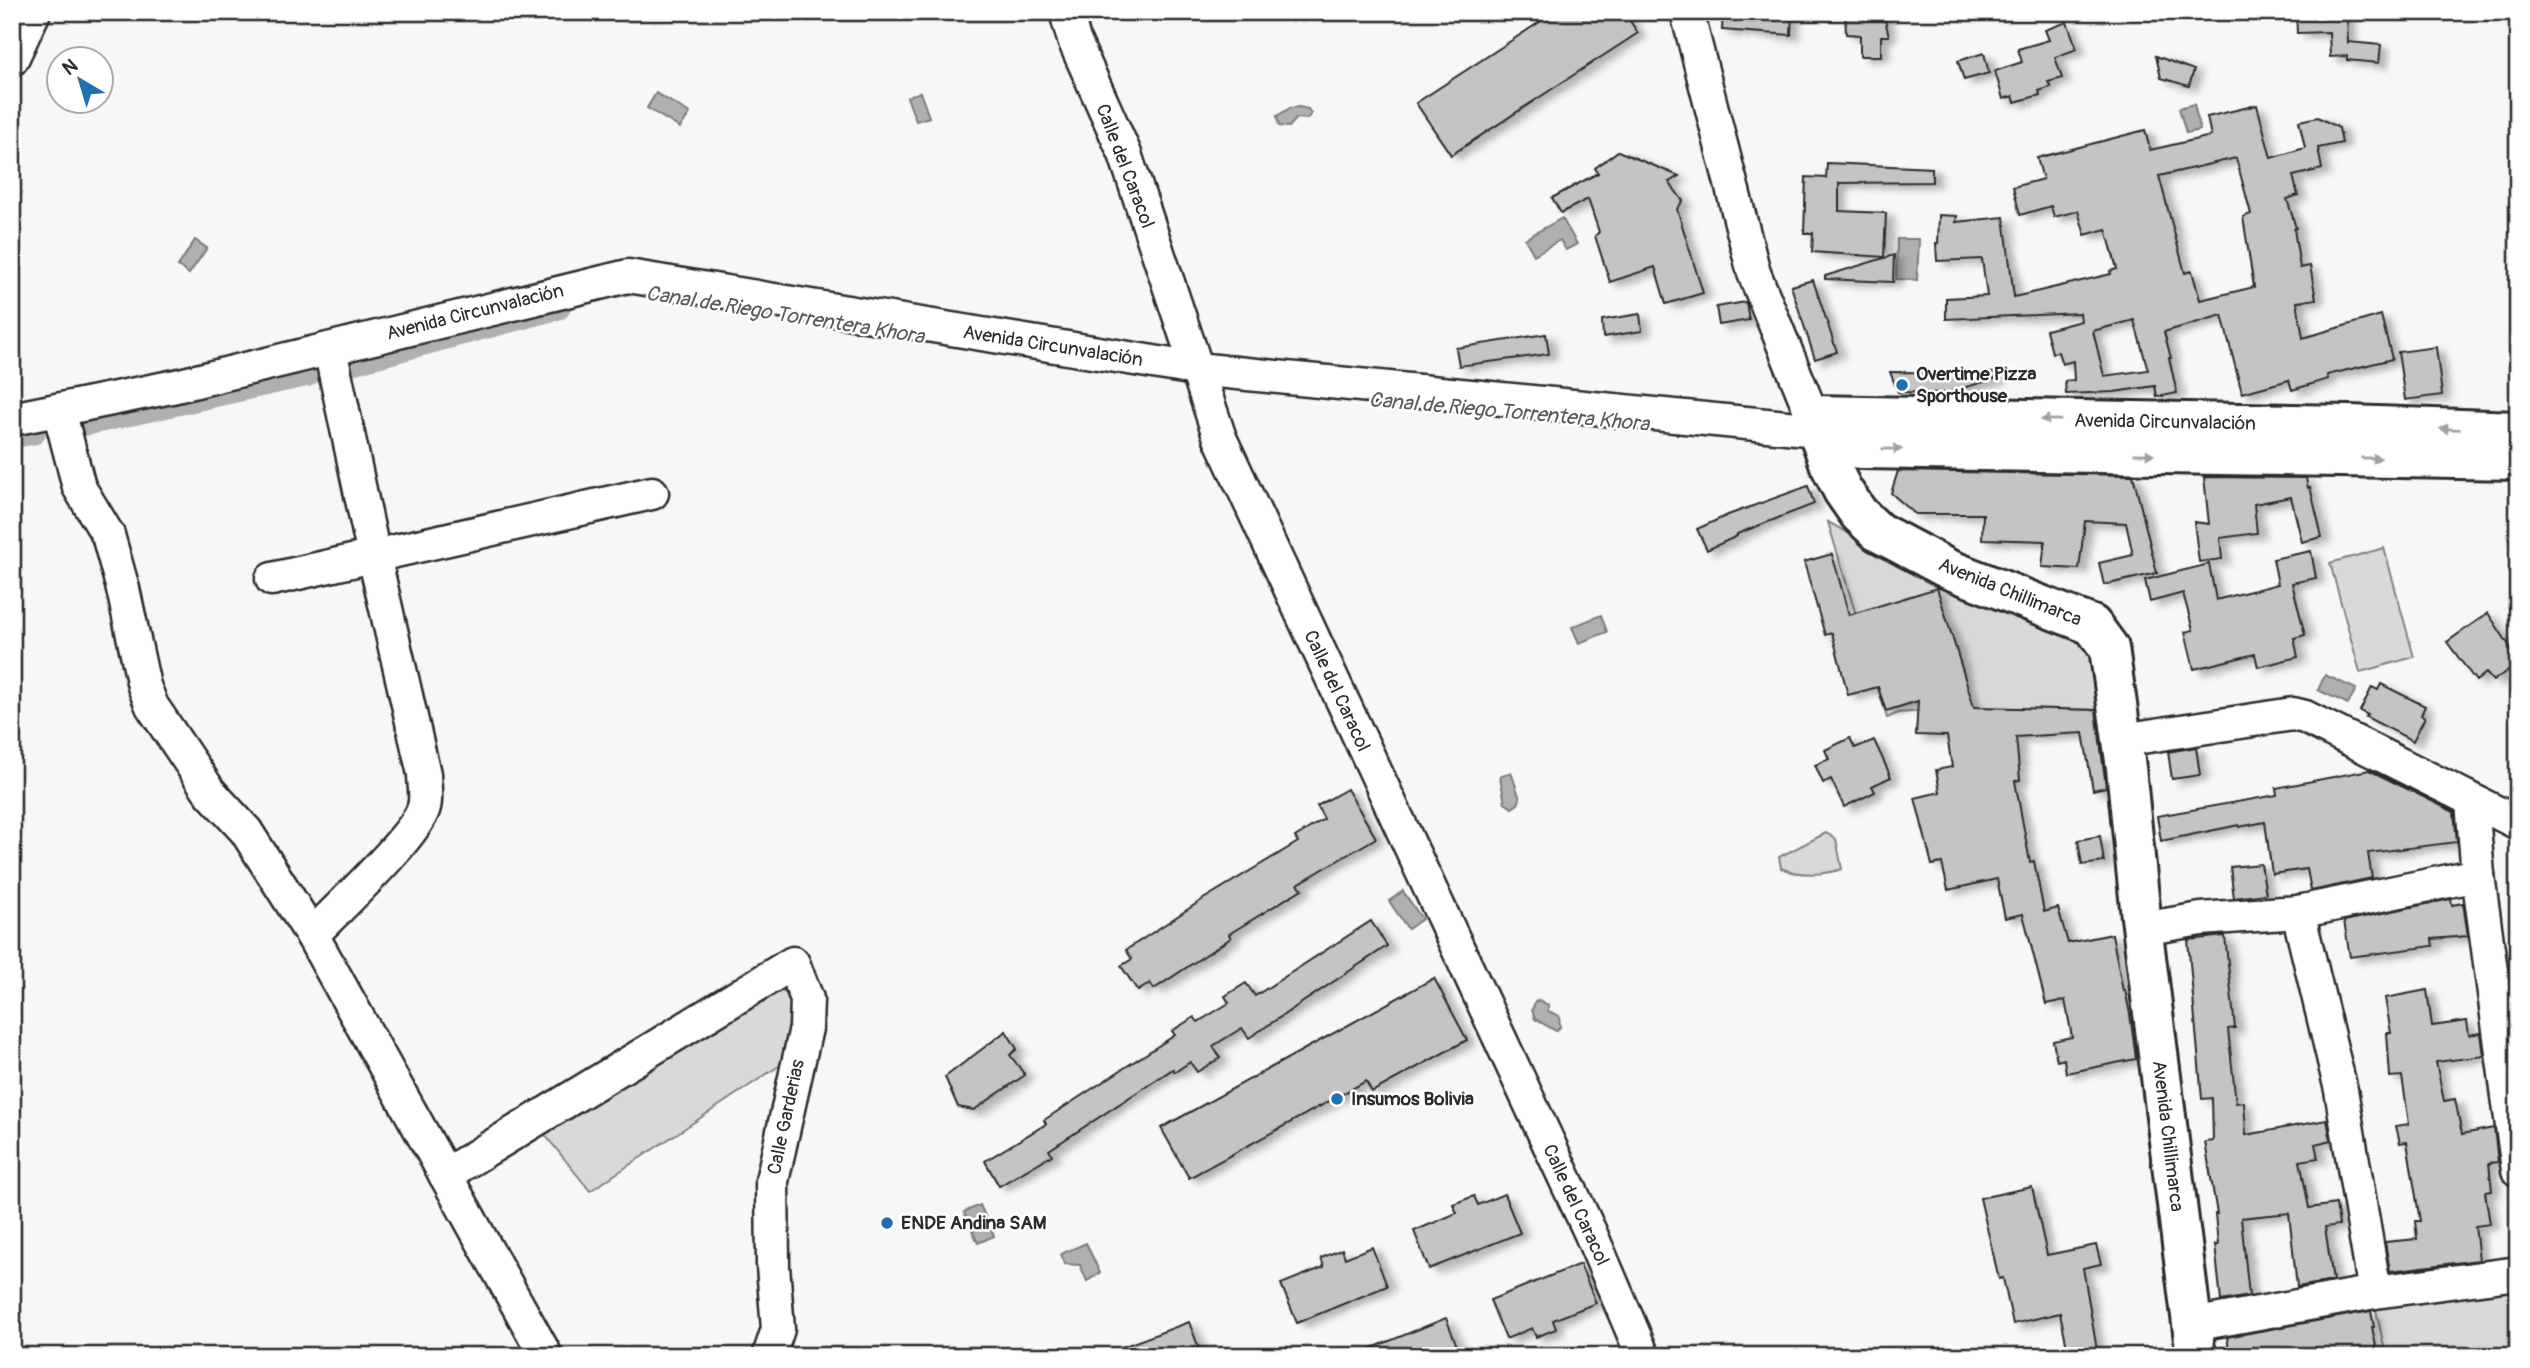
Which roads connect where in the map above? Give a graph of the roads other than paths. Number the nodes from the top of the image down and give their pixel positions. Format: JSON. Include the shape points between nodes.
{"nodes":[{"id":1,"x":34,"y":12,"type":"edge"},
{"id":2,"x":1066,"y":12,"type":"edge"},
{"id":3,"x":1687,"y":12,"type":"edge"},
{"id":4,"x":12,"y":59,"type":"edge"},
{"id":5,"x":330,"y":349,"type":"junction"},
{"id":6,"x":1196,"y":369,"type":"junction"},
{"id":7,"x":59,"y":410,"type":"junction"},
{"id":8,"x":12,"y":419,"type":"edge"},
{"id":9,"x":1818,"y":430,"type":"junction"},
{"id":10,"x":2518,"y":431,"type":"edge"},
{"id":11,"x":2518,"y":460,"type":"edge"},
{"id":12,"x":652,"y":493,"type":"dead end"},
{"id":13,"x":374,"y":556,"type":"junction"},
{"id":14,"x":272,"y":579,"type":"dead end"},
{"id":15,"x":2122,"y":740,"type":"junction"},
{"id":16,"x":2472,"y":802,"type":"junction"},
{"id":17,"x":2518,"y":823,"type":"edge"},
{"id":18,"x":2478,"y":875,"type":"junction"},
{"id":19,"x":2298,"y":912,"type":"junction"},
{"id":20,"x":2142,"y":929,"type":"junction"},
{"id":21,"x":312,"y":935,"type":"junction"},
{"id":22,"x":2518,"y":1170,"type":"edge"},
{"id":23,"x":445,"y":1175,"type":"junction"},
{"id":24,"x":2518,"y":1273,"type":"edge"},
{"id":25,"x":2375,"y":1292,"type":"junction"},
{"id":26,"x":2194,"y":1340,"type":"edge"},
{"id":27,"x":546,"y":1356,"type":"edge"},
{"id":28,"x":769,"y":1356,"type":"edge"},
{"id":29,"x":1643,"y":1356,"type":"edge"}],
"edges":[{"from":1,"to":4,"type":"street"},
{"from":2,"to":6,"type":"street","name":"Calle del Caracol","via":[[1125,154]]},
{"from":3,"to":9,"type":"street","name":"Avenida Chillimarca","via":[[1754,274]]},
{"from":5,"to":6,"type":"street","name":"Avenida Circunvalación","via":[[628,276]]},
{"from":5,"to":7,"type":"street","name":"Avenida Circunvalación"},
{"from":5,"to":13,"type":"street"},
{"from":6,"to":9,"type":"street","name":"Avenida Circunvalación"},
{"from":6,"to":29,"type":"street","name":"Calle del Caracol","via":[[1225,450],[1590,1232]]},
{"from":7,"to":8,"type":"street","name":"Avenida Circunvalación"},
{"from":7,"to":21,"type":"street","via":[[79,487],[108,536],[152,706],[210,792],[246,831]]},
{"from":10,"to":9,"type":"main road","name":"Avenida Circunvalación","one_way":true,"via":[[2349,425],[2234,412]]},
{"from":9,"to":11,"type":"main road","name":"Avenida Circunvalación","one_way":true,"via":[[1862,449]]},
{"from":9,"to":15,"type":"main road","name":"Avenida Chillimarca","via":[[1843,491],[1878,532],[1948,569],[2092,625],[2109,648]]},
{"from":12,"to":13,"type":"street"},
{"from":13,"to":14,"type":"street"},
{"from":13,"to":21,"type":"street","via":[[424,774],[424,807],[381,864]]},
{"from":15,"to":16,"type":"street","via":[[2293,714],[2305,716]]},
{"from":15,"to":20,"type":"main road","name":"Avenida Chillimarca"},
{"from":16,"to":17,"type":"street"},
{"from":16,"to":18,"type":"street"},
{"from":18,"to":19,"type":"street"},
{"from":18,"to":22,"type":"street"},
{"from":19,"to":20,"type":"street","via":[[2201,919]]},
{"from":19,"to":25,"type":"street","via":[[2341,1090]]},
{"from":20,"to":26,"type":"main road","name":"Avenida Chillimarca"},
{"from":21,"to":23,"type":"street"},
{"from":23,"to":27,"type":"street"},
{"from":23,"to":28,"type":"street","name":"Calle Garderias","via":[[793,963],[807,999],[806,1028],[772,1181],[778,1329]]},
{"from":24,"to":25,"type":"street"},
{"from":25,"to":26,"type":"street"}]}
